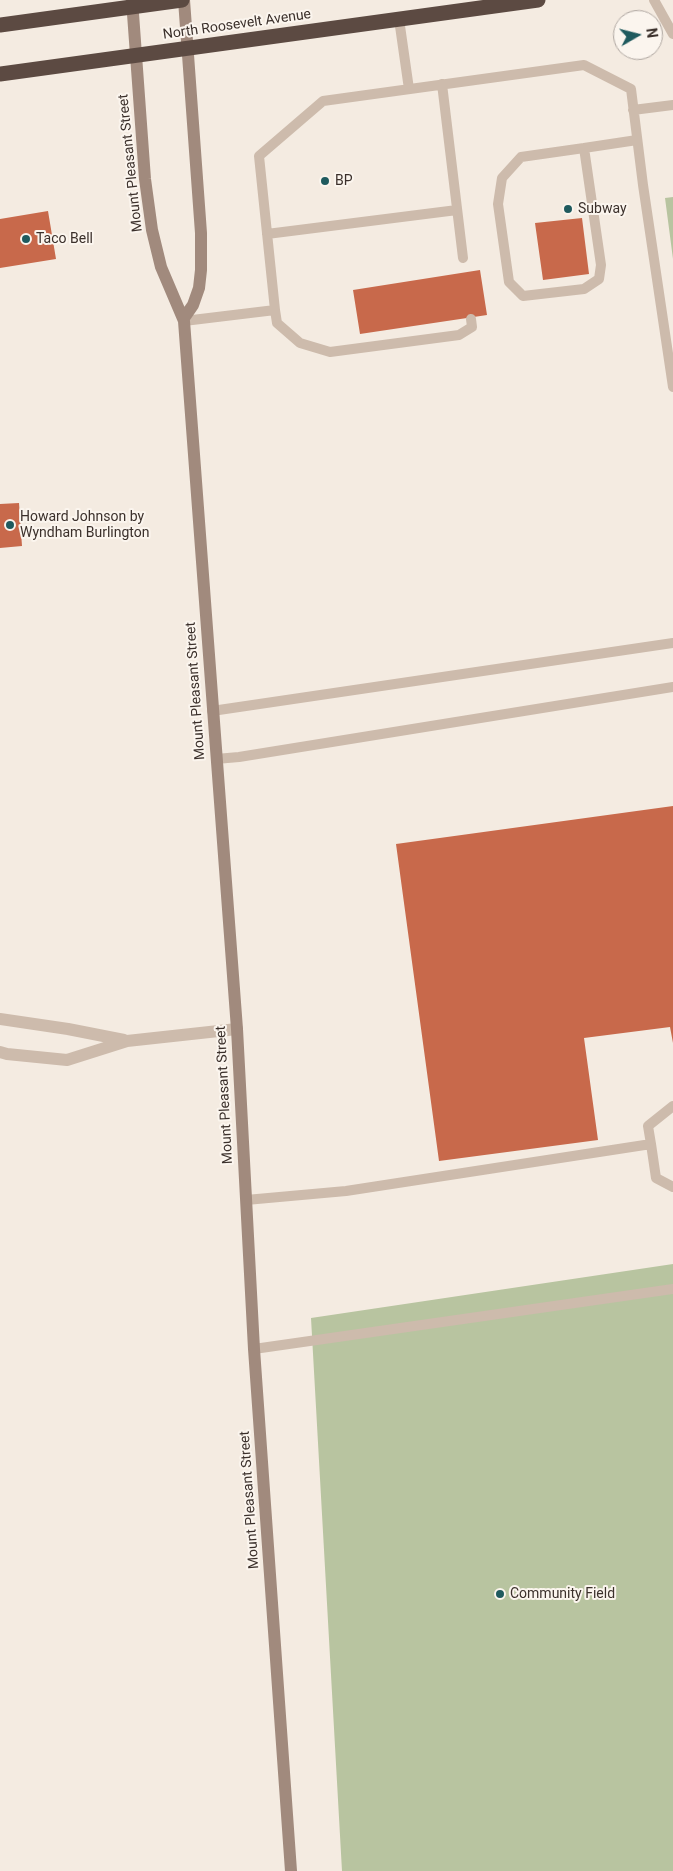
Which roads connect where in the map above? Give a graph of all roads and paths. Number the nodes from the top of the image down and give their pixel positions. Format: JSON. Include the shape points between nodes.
{"nodes":[{"id":1,"x":183,"y":0,"type":"edge"},
{"id":2,"x":538,"y":0,"type":"edge"},
{"id":3,"x":654,"y":0,"type":"edge"},
{"id":4,"x":132,"y":4,"type":"edge"},
{"id":5,"x":399,"y":19,"type":"junction"},
{"id":6,"x":0,"y":25,"type":"edge"},
{"id":7,"x":673,"y":34,"type":"edge"},
{"id":8,"x":187,"y":49,"type":"junction"},
{"id":9,"x":135,"y":56,"type":"junction"},
{"id":10,"x":0,"y":74,"type":"edge"},
{"id":11,"x":442,"y":84,"type":"junction"},
{"id":12,"x":409,"y":89,"type":"junction"},
{"id":13,"x":673,"y":105,"type":"edge"},
{"id":14,"x":633,"y":110,"type":"junction"},
{"id":15,"x":637,"y":140,"type":"junction"},
{"id":16,"x":584,"y":148,"type":"junction"},
{"id":17,"x":458,"y":210,"type":"junction"},
{"id":18,"x":267,"y":234,"type":"junction"},
{"id":19,"x":463,"y":258,"type":"dead end"},
{"id":20,"x":275,"y":310,"type":"junction"},
{"id":21,"x":184,"y":319,"type":"junction"},
{"id":22,"x":471,"y":319,"type":"dead end"},
{"id":23,"x":673,"y":387,"type":"edge"},
{"id":24,"x":673,"y":643,"type":"edge"},
{"id":25,"x":673,"y":687,"type":"edge"},
{"id":26,"x":212,"y":711,"type":"junction"},
{"id":27,"x":216,"y":759,"type":"junction"},
{"id":28,"x":0,"y":1018,"type":"edge"},
{"id":29,"x":237,"y":1029,"type":"junction"},
{"id":30,"x":127,"y":1041,"type":"junction"},
{"id":31,"x":0,"y":1052,"type":"edge"},
{"id":32,"x":673,"y":1106,"type":"edge"},
{"id":33,"x":651,"y":1144,"type":"junction"},
{"id":34,"x":673,"y":1187,"type":"edge"},
{"id":35,"x":246,"y":1200,"type":"junction"},
{"id":36,"x":673,"y":1289,"type":"edge"},
{"id":37,"x":254,"y":1350,"type":"junction"},
{"id":38,"x":291,"y":1871,"type":"edge"}],
"edges":[{"from":1,"to":4,"type":"highway"},
{"from":1,"to":8,"type":"main road"},
{"from":2,"to":5,"type":"highway","name":"North Roosevelt Avenue"},
{"from":3,"to":7,"type":"lane"},
{"from":4,"to":6,"type":"highway"},
{"from":4,"to":9,"type":"main road","name":"Mount Pleasant Street"},
{"from":5,"to":8,"type":"highway","name":"North Roosevelt Avenue"},
{"from":5,"to":12,"type":"lane"},
{"from":8,"to":9,"type":"highway","name":"North Roosevelt Avenue"},
{"from":8,"to":21,"type":"main road","via":[[201,270],[193,305]]},
{"from":9,"to":10,"type":"highway","name":"North Roosevelt Avenue"},
{"from":9,"to":21,"type":"main road","name":"Mount Pleasant Street","via":[[152,230],[162,267]]},
{"from":11,"to":12,"type":"lane"},
{"from":11,"to":14,"type":"lane","via":[[584,64],[631,89]]},
{"from":11,"to":17,"type":"lane"},
{"from":12,"to":18,"type":"lane","via":[[322,101],[259,156]]},
{"from":13,"to":14,"type":"lane"},
{"from":14,"to":15,"type":"lane"},
{"from":15,"to":16,"type":"lane"},
{"from":15,"to":23,"type":"lane"},
{"from":16,"to":16,"type":"lane","via":[[521,158],[502,178],[498,204],[508,282],[523,296],[584,289],[599,278],[601,265]]},
{"from":17,"to":18,"type":"lane"},
{"from":17,"to":19,"type":"lane"},
{"from":18,"to":20,"type":"lane"},
{"from":20,"to":21,"type":"lane"},
{"from":20,"to":22,"type":"lane","via":[[277,323],[300,342],[330,352],[459,336],[472,328]]},
{"from":21,"to":26,"type":"main road","name":"Mount Pleasant Street"},
{"from":24,"to":26,"type":"lane"},
{"from":25,"to":27,"type":"lane"},
{"from":26,"to":27,"type":"main road","name":"Mount Pleasant Street"},
{"from":27,"to":29,"type":"main road","name":"Mount Pleasant Street"},
{"from":28,"to":30,"type":"street"},
{"from":29,"to":30,"type":"street"},
{"from":29,"to":35,"type":"main road","name":"Mount Pleasant Street"},
{"from":30,"to":31,"type":"street","via":[[67,1060]]},
{"from":32,"to":33,"type":"lane","via":[[648,1126]]},
{"from":33,"to":34,"type":"lane","via":[[656,1178]]},
{"from":33,"to":35,"type":"lane","via":[[346,1191]]},
{"from":35,"to":37,"type":"main road","name":"Mount Pleasant Street"},
{"from":36,"to":37,"type":"lane"},
{"from":37,"to":38,"type":"main road","name":"Mount Pleasant Street"}]}
